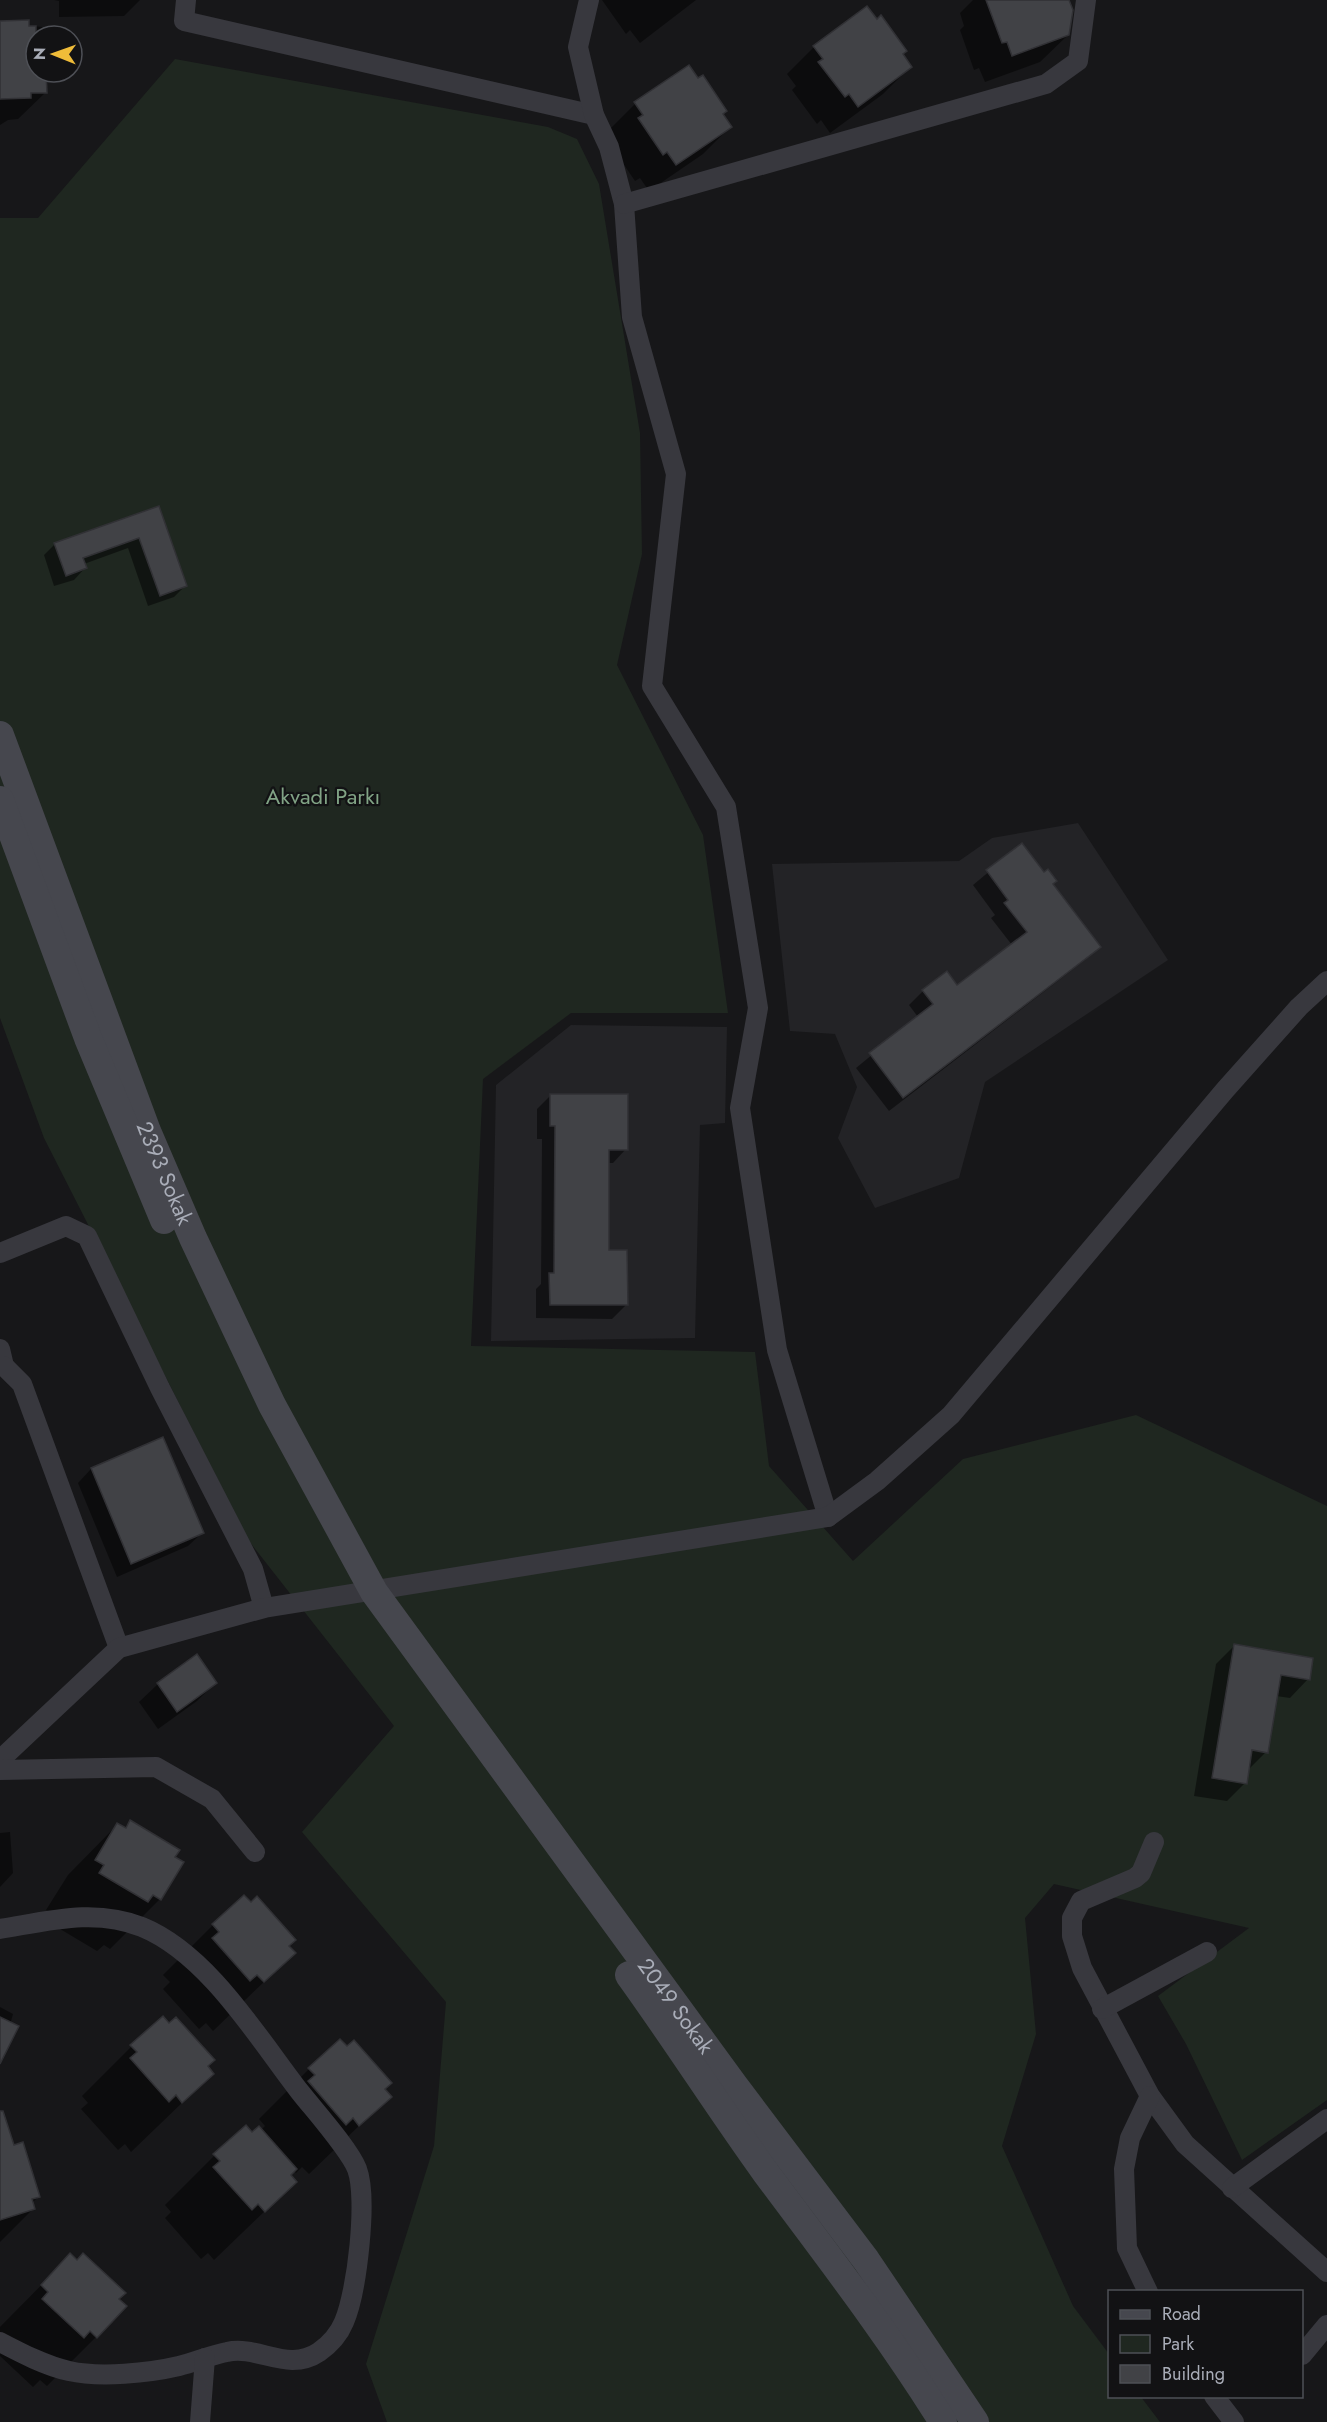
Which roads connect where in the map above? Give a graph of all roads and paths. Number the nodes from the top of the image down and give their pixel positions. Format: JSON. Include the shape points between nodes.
{"nodes":[{"id":1,"x":186,"y":0,"type":"edge"},
{"id":2,"x":589,"y":0,"type":"edge"},
{"id":3,"x":1086,"y":0,"type":"edge"},
{"id":4,"x":594,"y":115,"type":"junction"},
{"id":5,"x":624,"y":204,"type":"junction"},
{"id":6,"x":0,"y":735,"type":"edge"},
{"id":7,"x":0,"y":800,"type":"edge"},
{"id":8,"x":1327,"y":981,"type":"edge"},
{"id":9,"x":0,"y":1253,"type":"edge"},
{"id":10,"x":1,"y":1360,"type":"edge"},
{"id":11,"x":828,"y":1517,"type":"junction"},
{"id":12,"x":364,"y":1593,"type":"junction"},
{"id":13,"x":264,"y":1608,"type":"junction"},
{"id":14,"x":119,"y":1648,"type":"junction"},
{"id":15,"x":0,"y":1760,"type":"edge"},
{"id":16,"x":0,"y":1770,"type":"edge"},
{"id":17,"x":1154,"y":1842,"type":"dead end"},
{"id":18,"x":255,"y":1852,"type":"dead end"},
{"id":19,"x":0,"y":1929,"type":"edge"},
{"id":20,"x":1207,"y":1952,"type":"dead end"},
{"id":21,"x":1102,"y":2009,"type":"junction"},
{"id":22,"x":1150,"y":2096,"type":"junction"},
{"id":23,"x":1327,"y":2119,"type":"edge"},
{"id":24,"x":1232,"y":2188,"type":"junction"},
{"id":25,"x":1327,"y":2272,"type":"edge"},
{"id":26,"x":1147,"y":2290,"type":"edge"},
{"id":27,"x":1327,"y":2325,"type":"edge"},
{"id":28,"x":0,"y":2342,"type":"edge"},
{"id":29,"x":1303,"y":2354,"type":"edge"},
{"id":30,"x":205,"y":2358,"type":"junction"},
{"id":31,"x":1215,"y":2398,"type":"edge"},
{"id":32,"x":200,"y":2422,"type":"edge"},
{"id":33,"x":943,"y":2422,"type":"edge"},
{"id":34,"x":975,"y":2422,"type":"edge"},
{"id":35,"x":1234,"y":2422,"type":"edge"}],
"edges":[{"from":1,"to":4,"type":"street","via":[[184,21]]},
{"from":2,"to":4,"type":"street","via":[[578,47]]},
{"from":3,"to":5,"type":"street","via":[[1078,61],[1046,84]]},
{"from":4,"to":5,"type":"street","via":[[609,147]]},
{"from":5,"to":11,"type":"street","via":[[632,317],[676,474],[652,686],[726,807],[758,1008],[740,1108],[777,1350]]},
{"from":6,"to":12,"type":"main road","name":"2393 Sokak","via":[[147,1131],[193,1238]]},
{"from":7,"to":12,"type":"main road","name":"2393 Sokak","via":[[143,1174],[235,1365]]},
{"from":8,"to":11,"type":"street","via":[[1225,1090],[951,1415],[877,1481]]},
{"from":9,"to":13,"type":"street","via":[[66,1226],[87,1236],[253,1569]]},
{"from":10,"to":14,"type":"street","via":[[22,1384]]},
{"from":11,"to":12,"type":"street"},
{"from":12,"to":13,"type":"street"},
{"from":12,"to":33,"type":"main road","name":"2049 Sokak","via":[[766,2173],[910,2369]]},
{"from":12,"to":34,"type":"main road","name":"2049 Sokak","via":[[866,2260]]},
{"from":13,"to":14,"type":"street"},
{"from":14,"to":15,"type":"street"},
{"from":16,"to":18,"type":"street","via":[[156,1767],[212,1799]]},
{"from":17,"to":21,"type":"street","via":[[1141,1873],[1080,1901],[1072,1918],[1072,1936],[1082,1968]]},
{"from":19,"to":30,"type":"street","via":[[77,1916],[112,1917],[145,1928],[178,1950],[222,1989],[356,2168],[363,2197],[355,2278],[344,2322],[332,2341],[317,2354],[295,2362],[244,2351]]},
{"from":20,"to":21,"type":"street"},
{"from":21,"to":22,"type":"street"},
{"from":22,"to":24,"type":"street","via":[[1185,2144]]},
{"from":22,"to":26,"type":"street","via":[[1130,2138],[1124,2169],[1127,2248]]},
{"from":23,"to":24,"type":"street"},
{"from":24,"to":25,"type":"street"},
{"from":27,"to":29,"type":"street"},
{"from":28,"to":30,"type":"street","via":[[69,2372],[117,2374],[178,2367]]},
{"from":30,"to":32,"type":"street"},
{"from":31,"to":35,"type":"street"}]}
